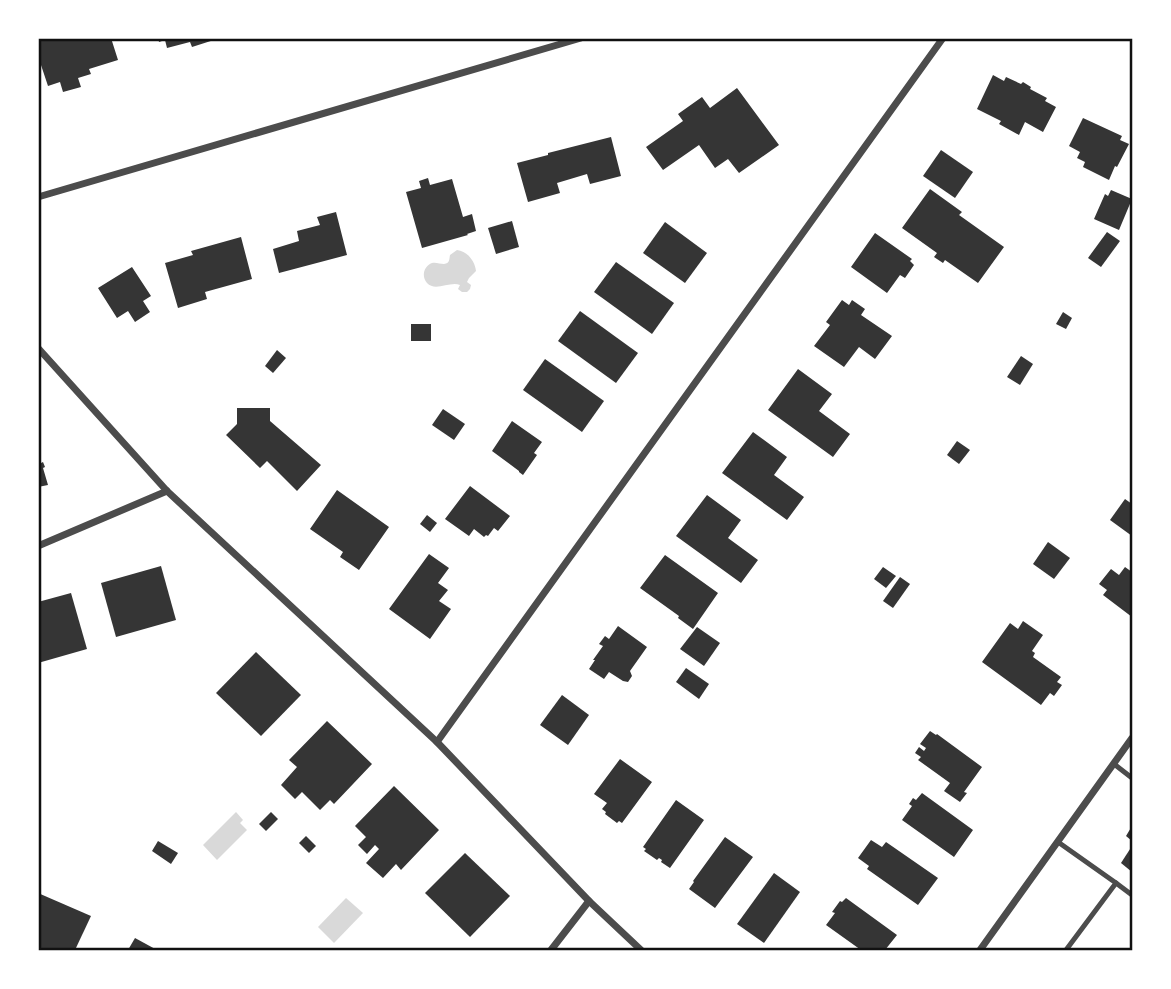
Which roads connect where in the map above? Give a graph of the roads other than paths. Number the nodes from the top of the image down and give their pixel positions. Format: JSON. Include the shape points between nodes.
{"nodes":[{"id":1,"x":581,"y":38,"type":"edge"},
{"id":2,"x":943,"y":38,"type":"edge"},
{"id":3,"x":38,"y":197,"type":"edge"},
{"id":4,"x":38,"y":348,"type":"edge"},
{"id":5,"x":167,"y":491,"type":"junction"},
{"id":6,"x":38,"y":546,"type":"edge"},
{"id":7,"x":1132,"y":738,"type":"edge"},
{"id":8,"x":437,"y":742,"type":"junction"},
{"id":9,"x":1114,"y":764,"type":"junction"},
{"id":10,"x":1132,"y":778,"type":"edge"},
{"id":11,"x":1058,"y":842,"type":"junction"},
{"id":12,"x":1116,"y":883,"type":"junction"},
{"id":13,"x":1132,"y":895,"type":"edge"},
{"id":14,"x":589,"y":901,"type":"junction"},
{"id":15,"x":551,"y":950,"type":"edge"},
{"id":16,"x":641,"y":950,"type":"edge"},
{"id":17,"x":980,"y":950,"type":"edge"},
{"id":18,"x":1066,"y":950,"type":"edge"}],
"edges":[{"from":1,"to":3,"type":"street"},
{"from":2,"to":8,"type":"street"},
{"from":4,"to":5,"type":"street"},
{"from":5,"to":6,"type":"street"},
{"from":5,"to":8,"type":"street"},
{"from":7,"to":9,"type":"street"},
{"from":8,"to":14,"type":"street"},
{"from":9,"to":10,"type":"lane"},
{"from":9,"to":11,"type":"street"},
{"from":11,"to":12,"type":"lane"},
{"from":11,"to":17,"type":"street"},
{"from":12,"to":13,"type":"lane"},
{"from":12,"to":18,"type":"lane"},
{"from":14,"to":15,"type":"street"},
{"from":14,"to":16,"type":"street"}]}
